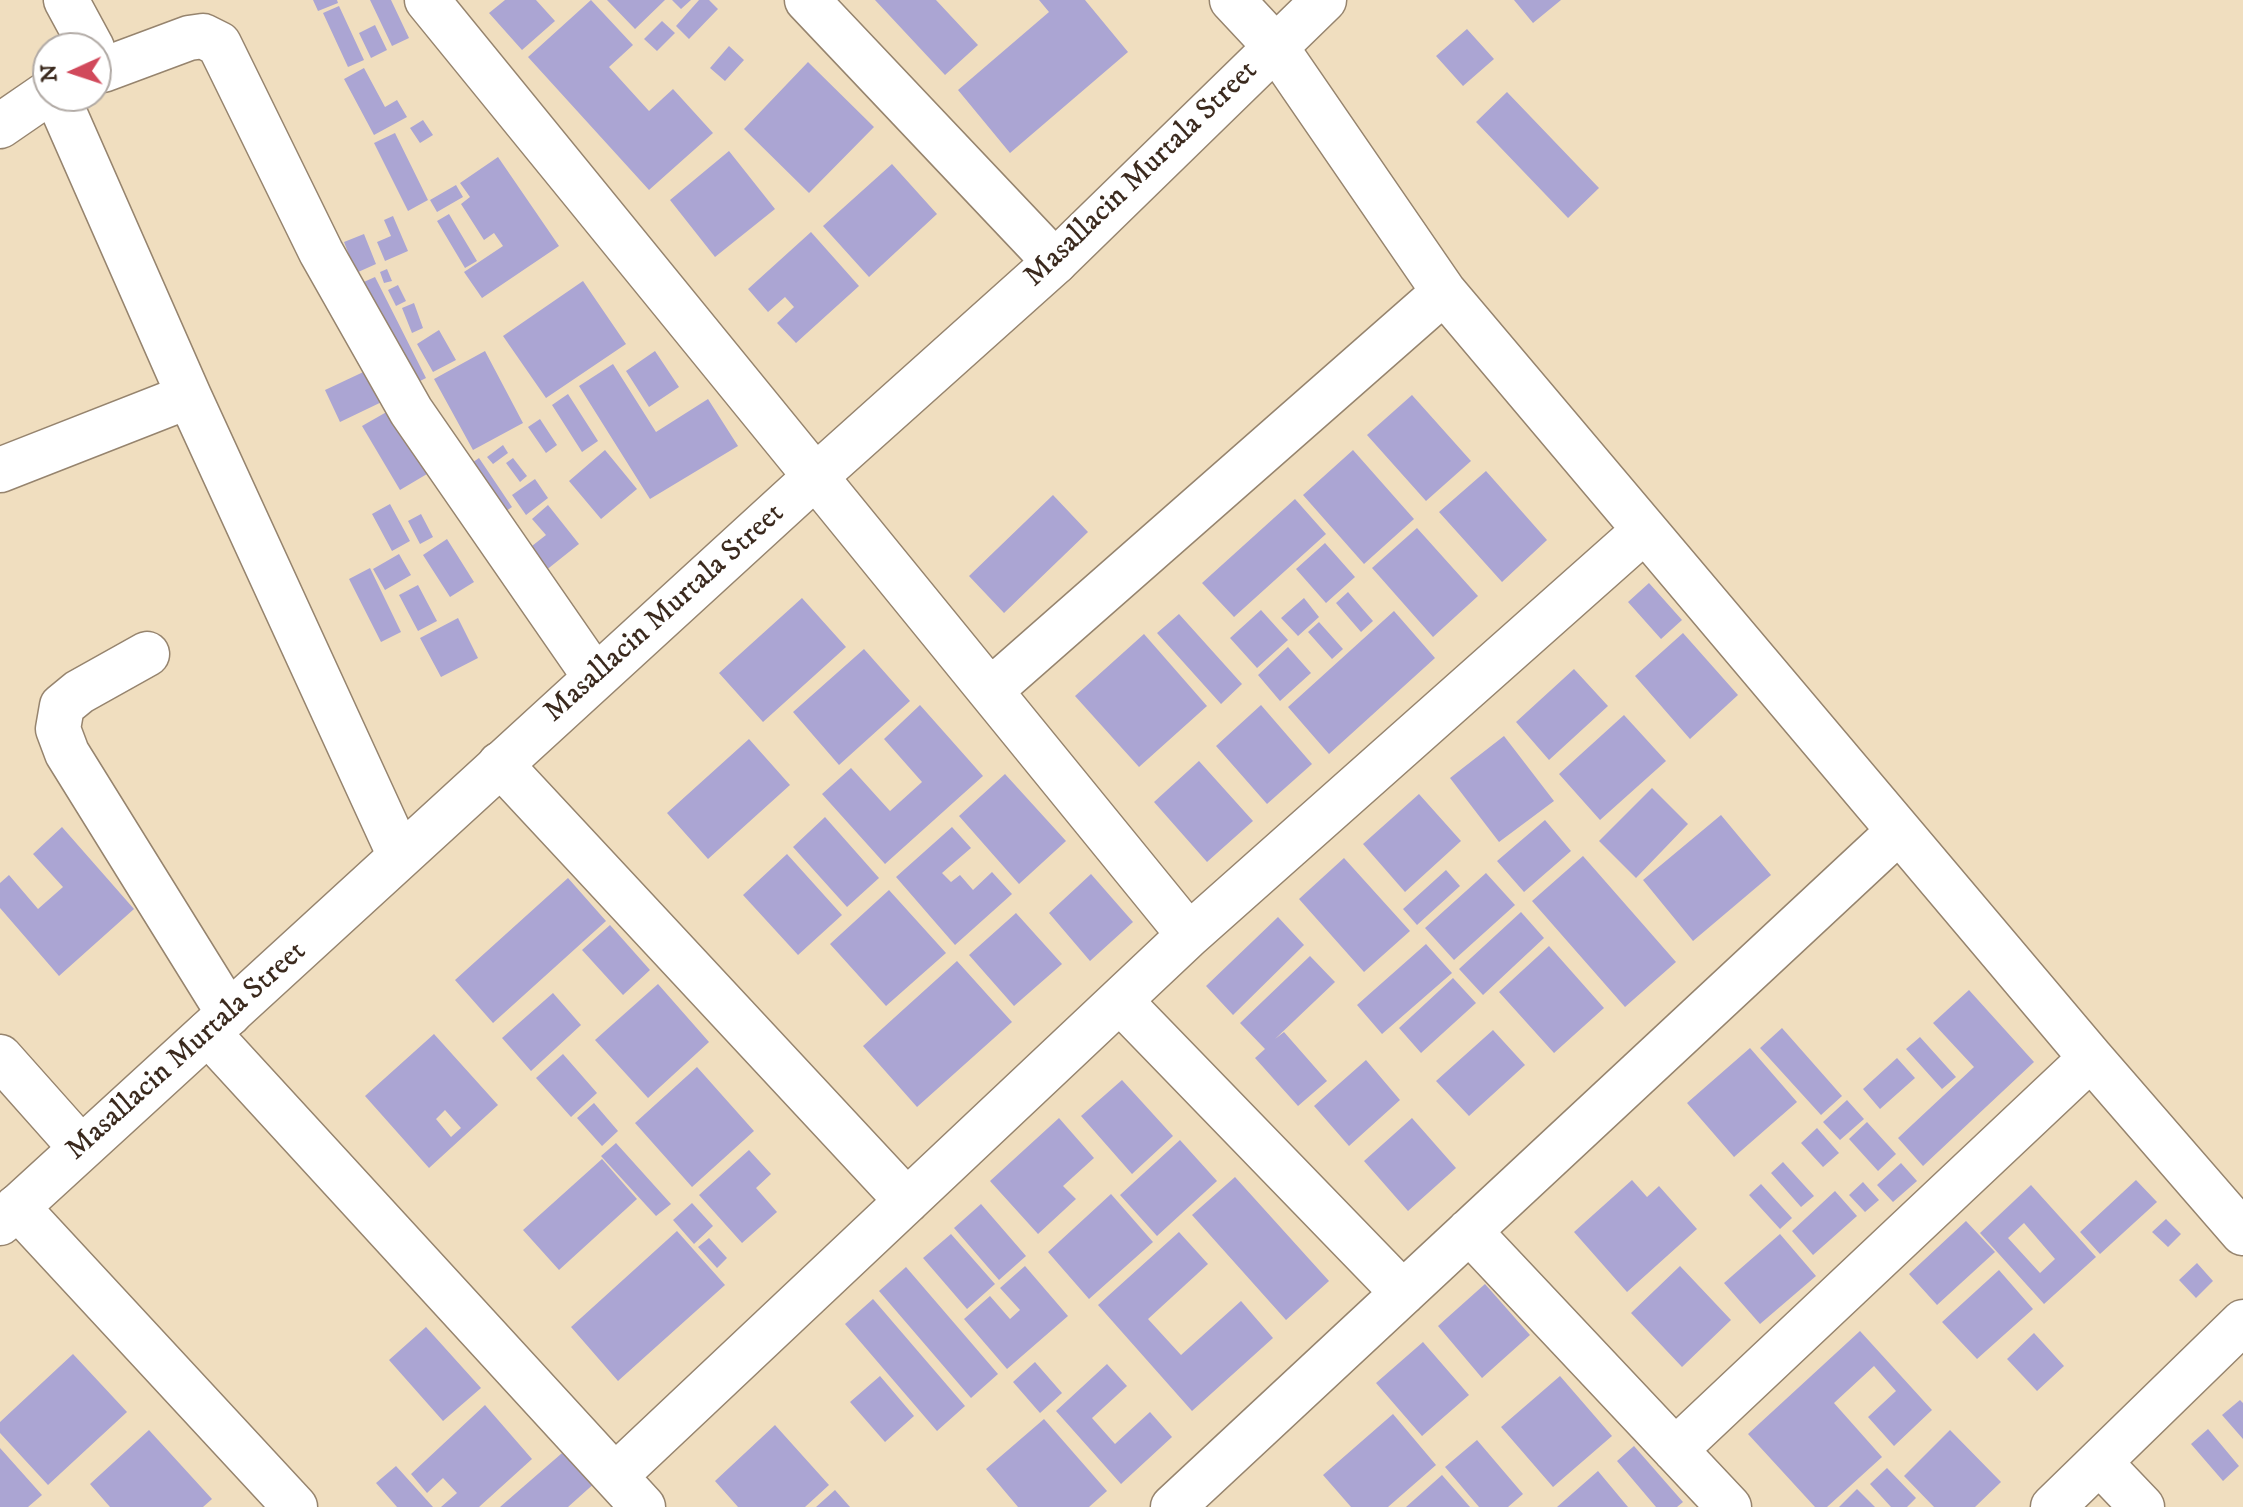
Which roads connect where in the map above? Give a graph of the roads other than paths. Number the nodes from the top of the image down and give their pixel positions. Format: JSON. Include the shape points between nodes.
{"nodes":[{"id":1,"x":66,"y":0,"type":"edge"},
{"id":2,"x":427,"y":0,"type":"edge"},
{"id":3,"x":807,"y":0,"type":"edge"},
{"id":4,"x":1232,"y":0,"type":"edge"},
{"id":5,"x":1324,"y":0,"type":"edge"},
{"id":6,"x":82,"y":32,"type":"edge"},
{"id":7,"x":1275,"y":46,"type":"junction"},
{"id":8,"x":112,"y":58,"type":"edge"},
{"id":9,"x":32,"y":104,"type":"edge"},
{"id":10,"x":64,"y":112,"type":"edge"},
{"id":11,"x":0,"y":126,"type":"edge"},
{"id":12,"x":1055,"y":262,"type":"junction"},
{"id":13,"x":1444,"y":292,"type":"junction"},
{"id":14,"x":189,"y":396,"type":"junction"},
{"id":15,"x":0,"y":470,"type":"edge"},
{"id":16,"x":815,"y":477,"type":"junction"},
{"id":17,"x":1645,"y":530,"type":"junction"},
{"id":18,"x":147,"y":654,"type":"dead end"},
{"id":19,"x":595,"y":677,"type":"junction"},
{"id":20,"x":991,"y":690,"type":"junction"},
{"id":21,"x":500,"y":764,"type":"junction"},
{"id":22,"x":1899,"y":831,"type":"junction"},
{"id":23,"x":400,"y":856,"type":"junction"},
{"id":24,"x":1189,"y":935,"type":"junction"},
{"id":25,"x":1120,"y":1001,"type":"junction"},
{"id":26,"x":219,"y":1023,"type":"junction"},
{"id":27,"x":0,"y":1057,"type":"edge"},
{"id":28,"x":2091,"y":1058,"type":"junction"},
{"id":29,"x":81,"y":1148,"type":"junction"},
{"id":30,"x":907,"y":1201,"type":"junction"},
{"id":31,"x":8,"y":1215,"type":"edge"},
{"id":32,"x":1469,"y":1231,"type":"junction"},
{"id":33,"x":2243,"y":1233,"type":"edge"},
{"id":34,"x":1403,"y":1293,"type":"junction"},
{"id":35,"x":2243,"y":1322,"type":"edge"},
{"id":36,"x":1675,"y":1450,"type":"junction"},
{"id":37,"x":2100,"y":1463,"type":"junction"},
{"id":38,"x":629,"y":1492,"type":"edge"},
{"id":39,"x":1180,"y":1505,"type":"edge"},
{"id":40,"x":295,"y":1507,"type":"edge"},
{"id":41,"x":1729,"y":1507,"type":"edge"},
{"id":42,"x":2053,"y":1507,"type":"edge"},
{"id":43,"x":2142,"y":1507,"type":"edge"}],
"edges":[{"from":1,"to":6,"type":"street"},
{"from":2,"to":16,"type":"street"},
{"from":3,"to":12,"type":"street"},
{"from":4,"to":7,"type":"street"},
{"from":5,"to":7,"type":"street","name":"Masallacin Murtala Street"},
{"from":7,"to":12,"type":"street","name":"Masallacin Murtala Street"},
{"from":7,"to":13,"type":"street"},
{"from":8,"to":19,"type":"street","via":[[203,36],[219,44],[321,252],[411,411]]},
{"from":9,"to":11,"type":"street"},
{"from":10,"to":14,"type":"street"},
{"from":12,"to":16,"type":"street","name":"Masallacin Murtala Street"},
{"from":13,"to":17,"type":"street"},
{"from":13,"to":20,"type":"street"},
{"from":14,"to":15,"type":"street"},
{"from":14,"to":23,"type":"street"},
{"from":16,"to":19,"type":"street","name":"Masallacin Murtala Street"},
{"from":16,"to":20,"type":"street"},
{"from":17,"to":22,"type":"street"},
{"from":17,"to":24,"type":"street"},
{"from":18,"to":26,"type":"street","via":[[62,706],[58,729]]},
{"from":19,"to":21,"type":"street","name":"Masallacin Murtala Street"},
{"from":20,"to":24,"type":"street"},
{"from":21,"to":23,"type":"street","name":"Masallacin Murtala Street"},
{"from":21,"to":30,"type":"street"},
{"from":22,"to":28,"type":"street"},
{"from":22,"to":32,"type":"street"},
{"from":23,"to":26,"type":"street","name":"Masallacin Murtala Street"},
{"from":24,"to":25,"type":"street"},
{"from":25,"to":30,"type":"street"},
{"from":25,"to":34,"type":"street"},
{"from":26,"to":29,"type":"street","name":"Masallacin Murtala Street"},
{"from":26,"to":38,"type":"street"},
{"from":27,"to":29,"type":"street"},
{"from":28,"to":33,"type":"street"},
{"from":28,"to":36,"type":"street"},
{"from":29,"to":31,"type":"street","name":"Masallacin Murtala Street"},
{"from":30,"to":38,"type":"street"},
{"from":31,"to":40,"type":"street"},
{"from":32,"to":34,"type":"street"},
{"from":32,"to":36,"type":"street"},
{"from":34,"to":39,"type":"street"},
{"from":35,"to":37,"type":"street"},
{"from":36,"to":41,"type":"street"},
{"from":37,"to":42,"type":"street"},
{"from":37,"to":43,"type":"street"}]}
